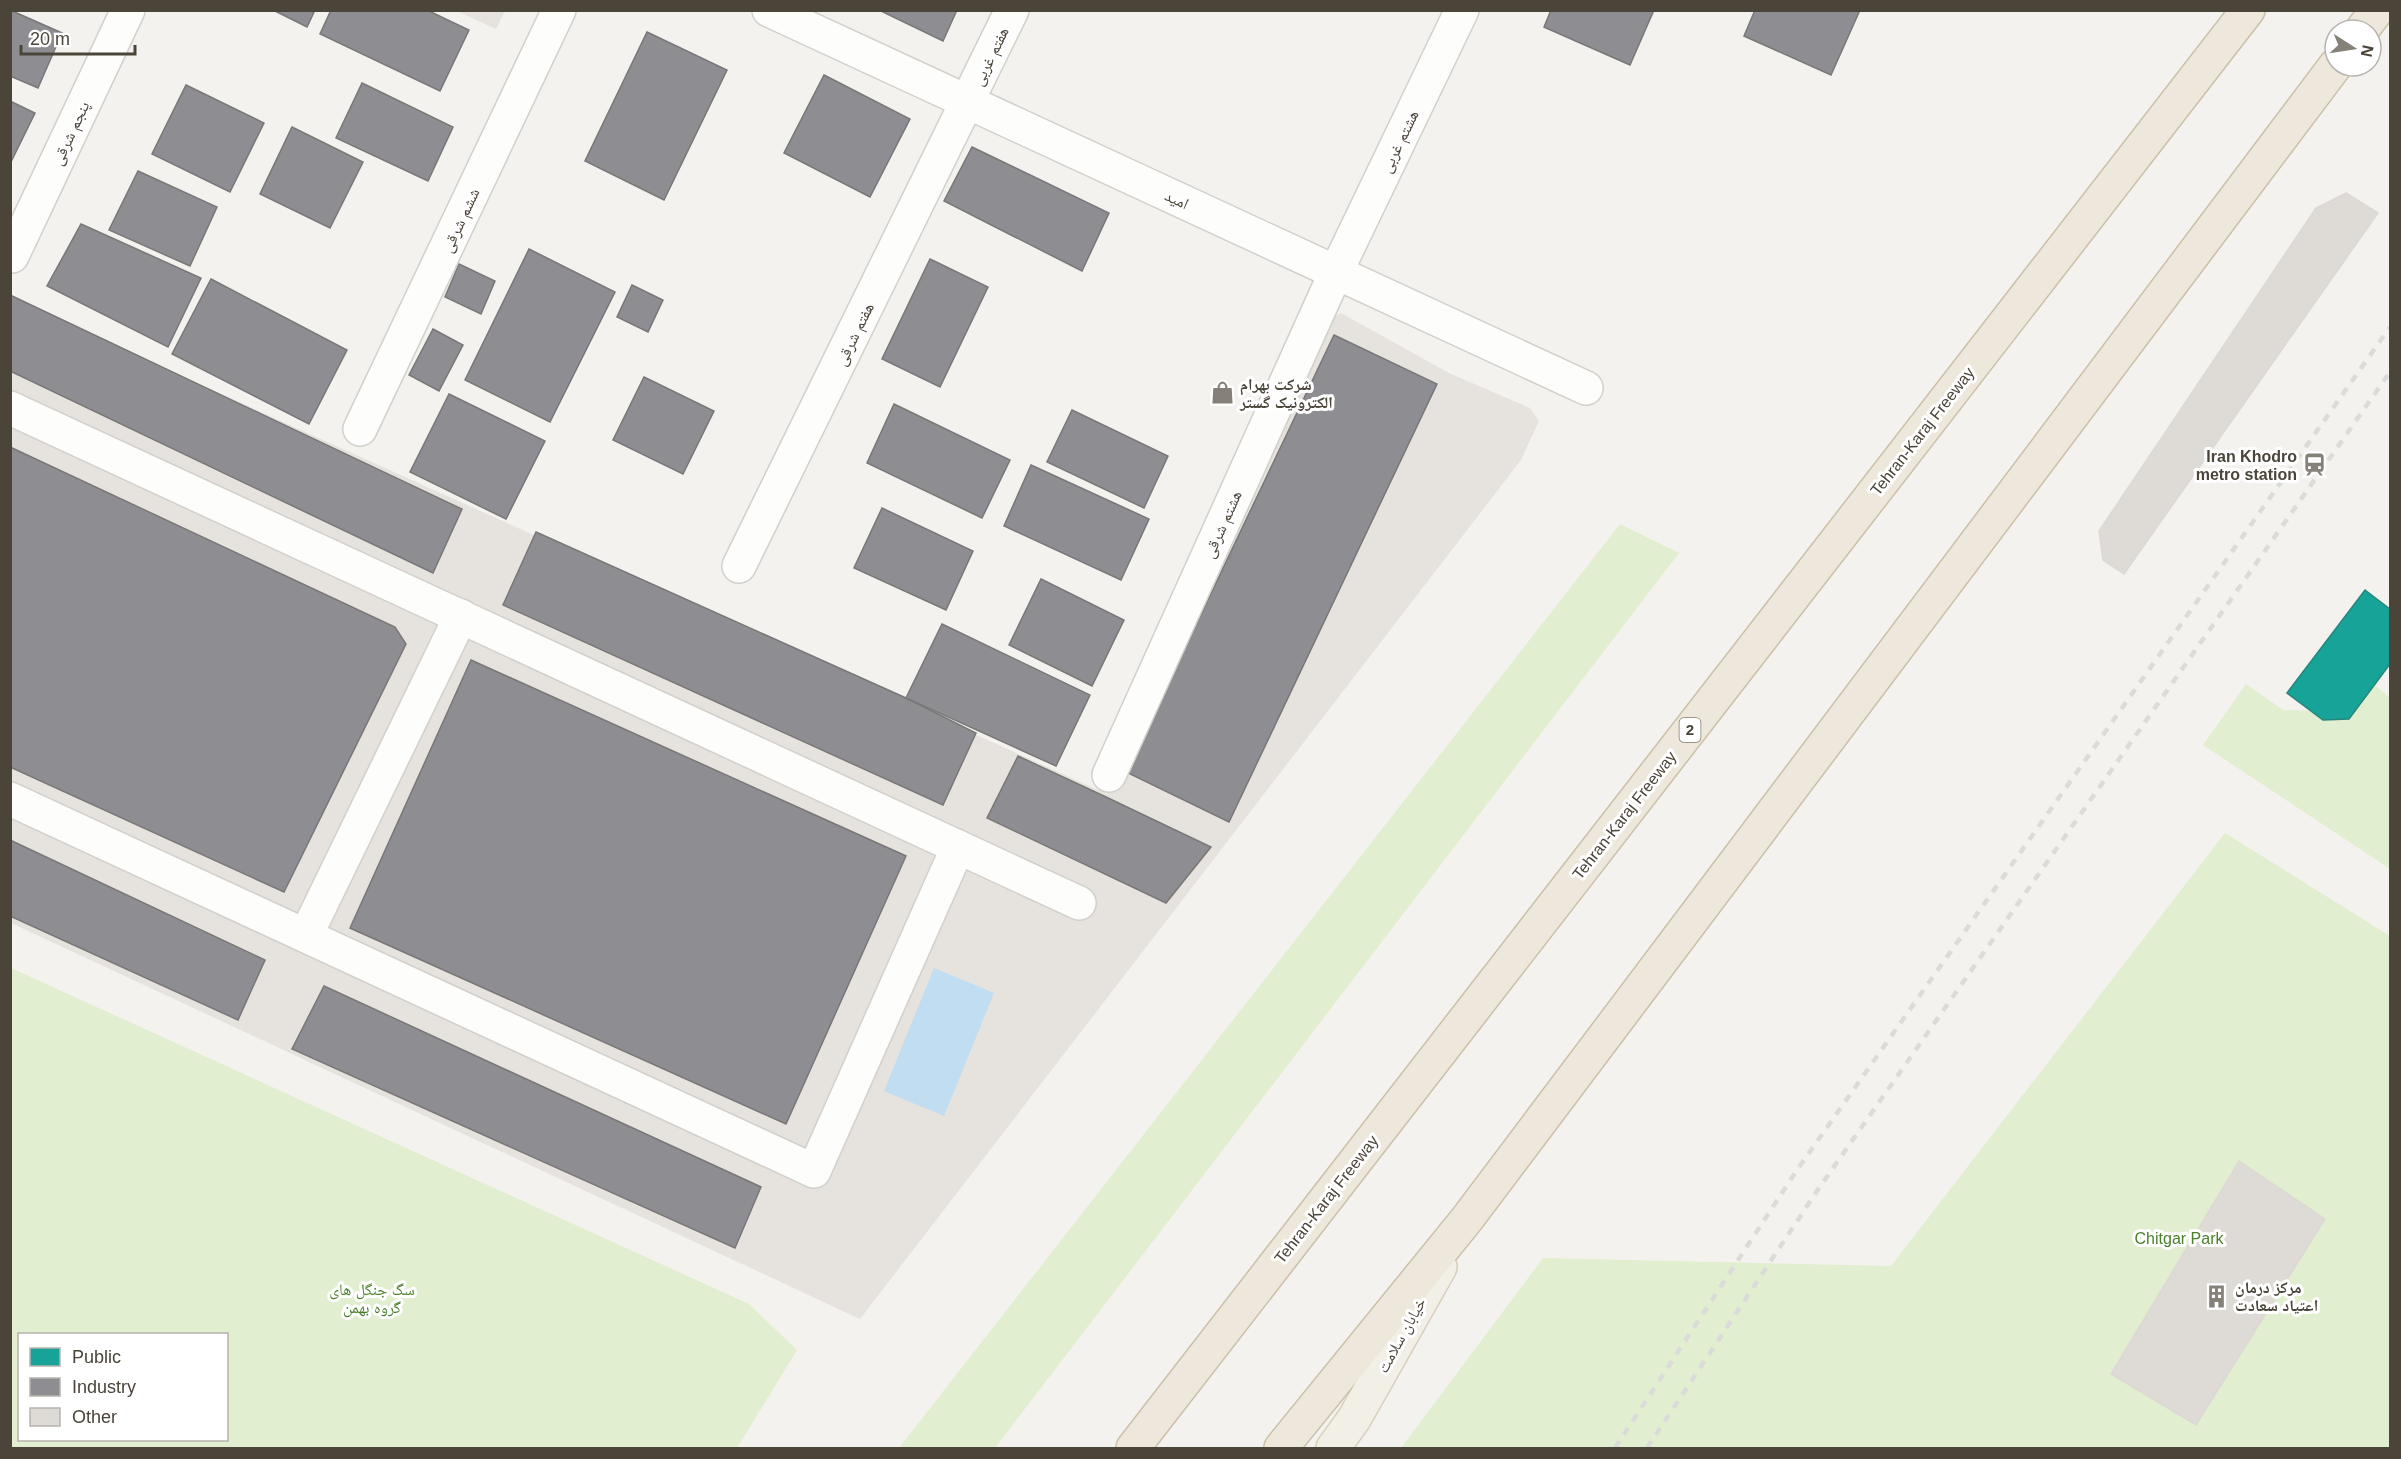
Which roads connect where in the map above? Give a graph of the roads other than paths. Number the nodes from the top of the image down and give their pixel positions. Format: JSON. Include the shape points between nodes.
{"nodes":[{"id":1,"x":128,"y":10,"type":"edge"},
{"id":2,"x":559,"y":10,"type":"edge"},
{"id":3,"x":769,"y":10,"type":"edge"},
{"id":4,"x":1012,"y":10,"type":"edge"},
{"id":5,"x":1462,"y":10,"type":"edge"},
{"id":6,"x":2247,"y":10,"type":"edge"},
{"id":7,"x":2326,"y":78,"type":"edge"},
{"id":8,"x":968,"y":102,"type":"junction"},
{"id":9,"x":12,"y":256,"type":"edge"},
{"id":10,"x":1336,"y":273,"type":"junction"},
{"id":11,"x":1586,"y":388,"type":"dead end"},
{"id":12,"x":10,"y":408,"type":"edge"},
{"id":13,"x":360,"y":429,"type":"dead end"},
{"id":14,"x":739,"y":566,"type":"dead end"},
{"id":15,"x":461,"y":616,"type":"junction"},
{"id":16,"x":1108,"y":775,"type":"dead end"},
{"id":17,"x":10,"y":799,"type":"edge"},
{"id":18,"x":958,"y":847,"type":"junction"},
{"id":19,"x":1079,"y":903,"type":"dead end"},
{"id":20,"x":306,"y":935,"type":"junction"},
{"id":21,"x":1467,"y":1219,"type":"junction"},
{"id":22,"x":1133,"y":1449,"type":"edge"},
{"id":23,"x":1281,"y":1449,"type":"edge"},
{"id":24,"x":1333,"y":1449,"type":"edge"}],
"edges":[{"from":1,"to":9,"type":"lane","name":"پنجم شرقی"},
{"from":2,"to":13,"type":"lane","name":"ششم شرقی"},
{"from":3,"to":8,"type":"lane","name":"امید"},
{"from":4,"to":8,"type":"lane","name":"هفتم غربی"},
{"from":5,"to":10,"type":"lane","name":"هشتم غربی"},
{"from":6,"to":22,"type":"highway","name":"Tehran-Karaj Freeway","number":"2"},
{"from":7,"to":21,"type":"highway"},
{"from":8,"to":10,"type":"lane","name":"امید"},
{"from":8,"to":14,"type":"lane","name":"هفتم شرقی"},
{"from":10,"to":11,"type":"lane","name":"امید"},
{"from":10,"to":16,"type":"lane","name":"هشتم شرقی"},
{"from":12,"to":15,"type":"lane"},
{"from":15,"to":18,"type":"lane"},
{"from":15,"to":20,"type":"lane"},
{"from":17,"to":20,"type":"lane"},
{"from":18,"to":19,"type":"lane"},
{"from":18,"to":20,"type":"lane","via":[[814,1171]]},
{"from":21,"to":23,"type":"highway"},
{"from":21,"to":24,"type":"main road","name":"خیابان سلامت","via":[[1354,1419]]}]}
